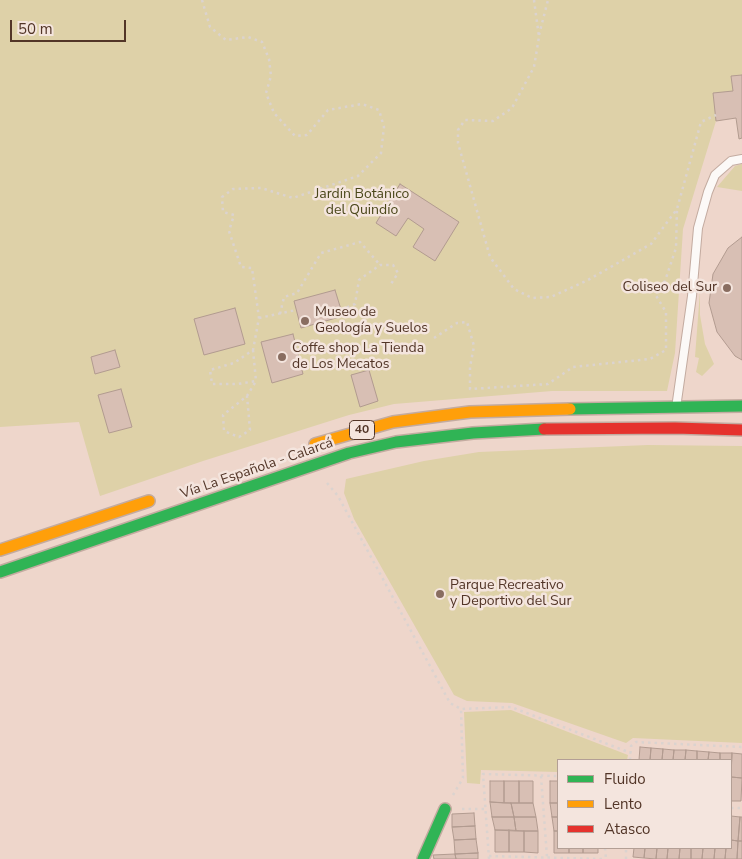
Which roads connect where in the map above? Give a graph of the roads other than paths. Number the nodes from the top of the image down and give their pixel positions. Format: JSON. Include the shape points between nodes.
{"nodes":[{"id":1,"x":742,"y":159,"type":"edge"},
{"id":2,"x":742,"y":406,"type":"edge"},
{"id":3,"x":676,"y":417,"type":"junction"},
{"id":4,"x":742,"y":430,"type":"edge"},
{"id":5,"x":308,"y":446,"type":"dead end"},
{"id":6,"x":160,"y":498,"type":"dead end"},
{"id":7,"x":0,"y":550,"type":"edge"},
{"id":8,"x":0,"y":572,"type":"edge"},
{"id":9,"x":445,"y":809,"type":"dead end"},
{"id":10,"x":423,"y":859,"type":"edge"}],
"edges":[{"from":1,"to":3,"type":"lane","via":[[731,162],[715,175],[698,228]]},
{"from":2,"to":3,"type":"main road","name":"Vía La Española - Calarcá","number":"40"},
{"from":3,"to":4,"type":"main road","name":"Vía La Española - Calarcá","number":"40"},
{"from":3,"to":5,"type":"main road","name":"Vía La Española - Calarcá","number":"40","via":[[470,412],[392,422]]},
{"from":3,"to":8,"type":"main road","name":"Vía La Española - Calarcá","number":"40","via":[[396,442],[321,462]]},
{"from":6,"to":7,"type":"main road"},
{"from":9,"to":10,"type":"main road"}]}
